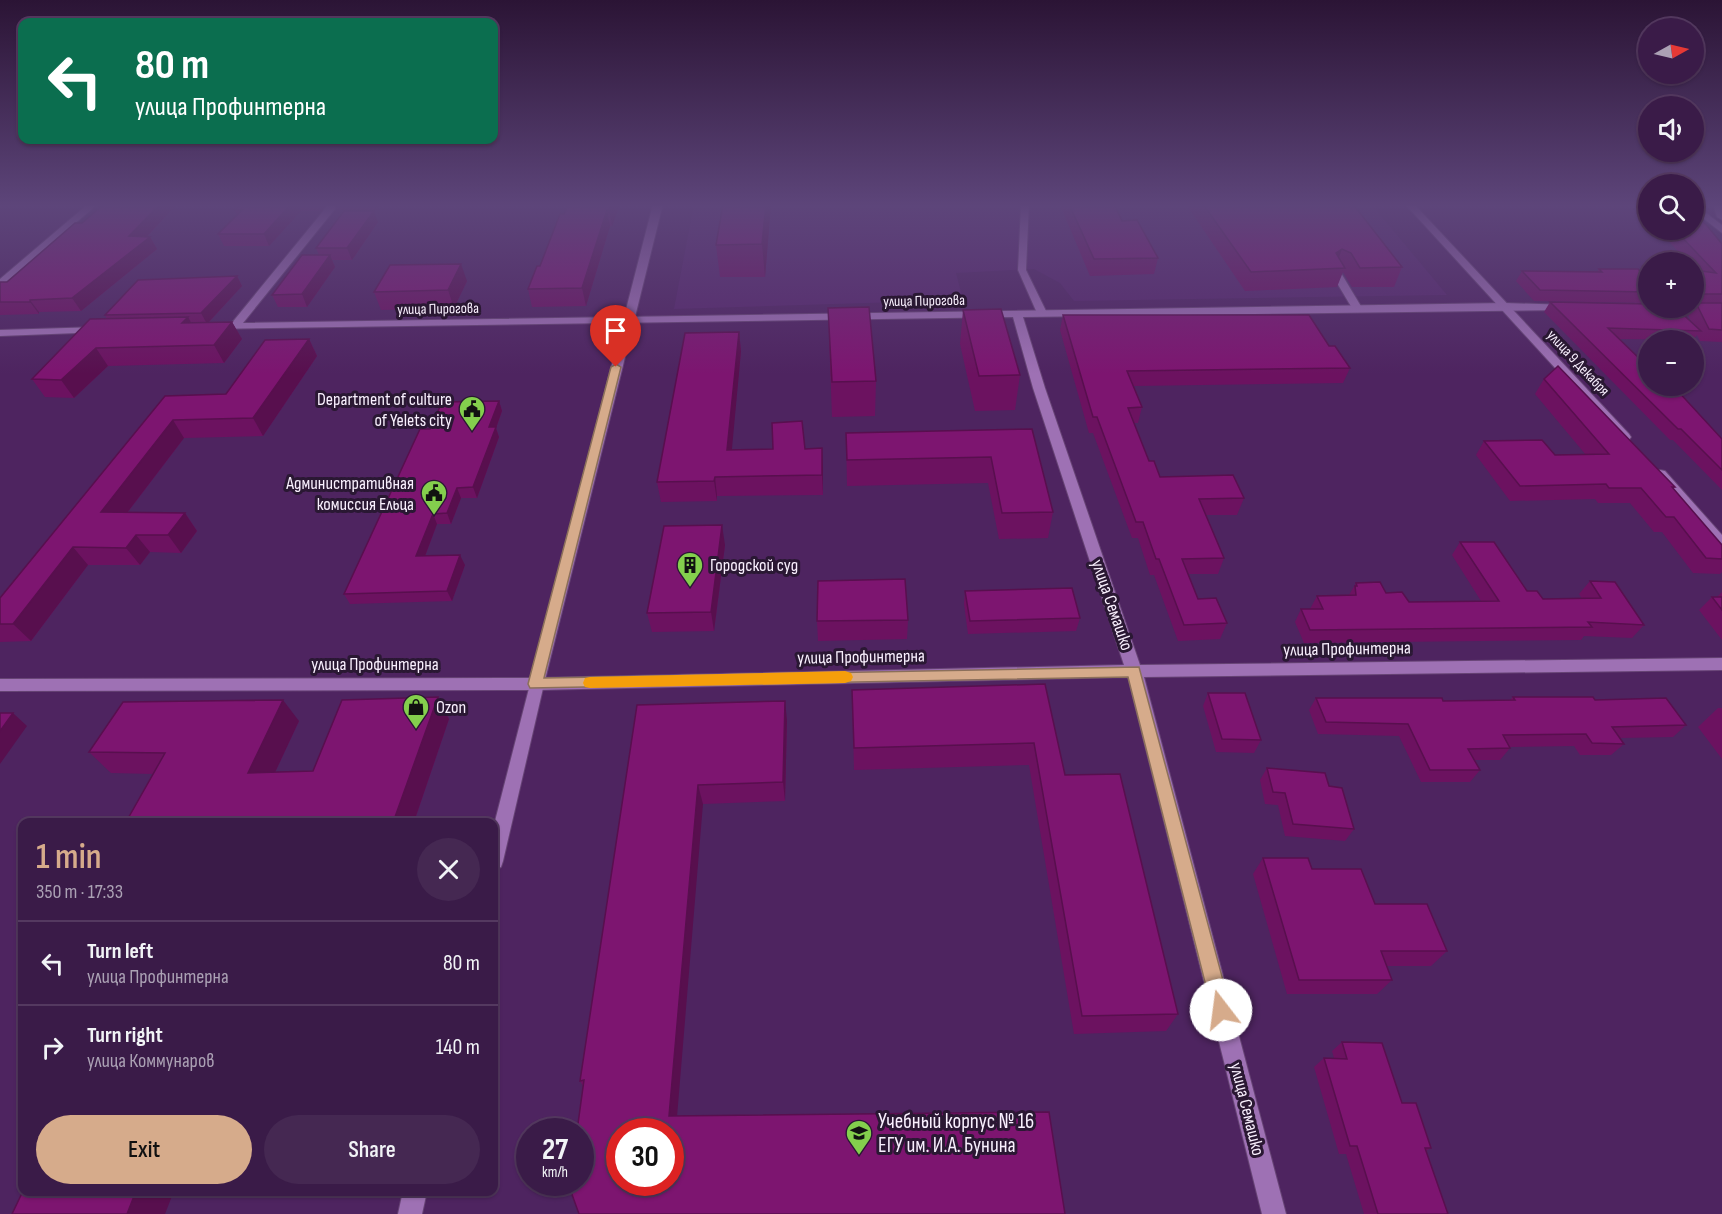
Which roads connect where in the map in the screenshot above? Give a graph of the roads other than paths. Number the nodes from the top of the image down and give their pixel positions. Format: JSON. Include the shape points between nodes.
{"nodes":[{"id":1,"x":27,"y":261,"type":"edge"},
{"id":2,"x":288,"y":261,"type":"edge"},
{"id":3,"x":643,"y":261,"type":"edge"},
{"id":4,"x":1022,"y":261,"type":"edge"},
{"id":5,"x":1462,"y":261,"type":"edge"},
{"id":6,"x":1336,"y":273,"type":"edge"},
{"id":7,"x":0,"y":284,"type":"edge"},
{"id":8,"x":1505,"y":306,"type":"junction"},
{"id":9,"x":1573,"y":307,"type":"edge"},
{"id":10,"x":1358,"y":308,"type":"junction"},
{"id":11,"x":1704,"y":310,"type":"edge"},
{"id":12,"x":1722,"y":310,"type":"edge"},
{"id":13,"x":1042,"y":313,"type":"junction"},
{"id":14,"x":1017,"y":314,"type":"junction"},
{"id":15,"x":627,"y":321,"type":"junction"},
{"id":16,"x":234,"y":327,"type":"junction"},
{"id":17,"x":199,"y":328,"type":"edge"},
{"id":18,"x":105,"y":330,"type":"edge"},
{"id":19,"x":0,"y":333,"type":"edge"},
{"id":20,"x":1637,"y":450,"type":"edge"},
{"id":21,"x":1653,"y":467,"type":"edge"},
{"id":22,"x":1722,"y":544,"type":"edge"},
{"id":23,"x":1722,"y":664,"type":"edge"},
{"id":24,"x":1134,"y":671,"type":"junction"},
{"id":25,"x":536,"y":684,"type":"junction"},
{"id":26,"x":0,"y":685,"type":"edge"},
{"id":27,"x":498,"y":844,"type":"edge"},
{"id":28,"x":414,"y":1196,"type":"edge"},
{"id":29,"x":410,"y":1214,"type":"edge"},
{"id":30,"x":1274,"y":1214,"type":"edge"}],
"edges":[{"from":1,"to":7,"type":"street"},
{"from":2,"to":16,"type":"street"},
{"from":3,"to":15,"type":"street"},
{"from":4,"to":13,"type":"lane","via":[[1022,270]]},
{"from":5,"to":8,"type":"street","name":"улица 9 Декабря"},
{"from":6,"to":10,"type":"lane"},
{"from":8,"to":9,"type":"street","name":"улица Пирогова"},
{"from":8,"to":10,"type":"street","name":"улица Пирогова"},
{"from":8,"to":20,"type":"street","name":"улица 9 Декабря"},
{"from":10,"to":13,"type":"street","name":"улица Пирогова"},
{"from":11,"to":12,"type":"street"},
{"from":13,"to":14,"type":"street","name":"улица Пирогова"},
{"from":14,"to":15,"type":"street","name":"улица Пирогова"},
{"from":14,"to":24,"type":"street","name":"улица Семашко"},
{"from":15,"to":16,"type":"street","name":"улица Пирогова"},
{"from":15,"to":25,"type":"street"},
{"from":16,"to":17,"type":"street","name":"улица Пирогова"},
{"from":18,"to":19,"type":"street"},
{"from":21,"to":22,"type":"street"},
{"from":23,"to":24,"type":"street","name":"улица Профинтерна"},
{"from":24,"to":25,"type":"street","name":"улица Профинтерна"},
{"from":24,"to":30,"type":"street","name":"улица Семашко"},
{"from":25,"to":26,"type":"street","name":"улица Профинтерна"},
{"from":25,"to":27,"type":"street"},
{"from":28,"to":29,"type":"street"}]}
